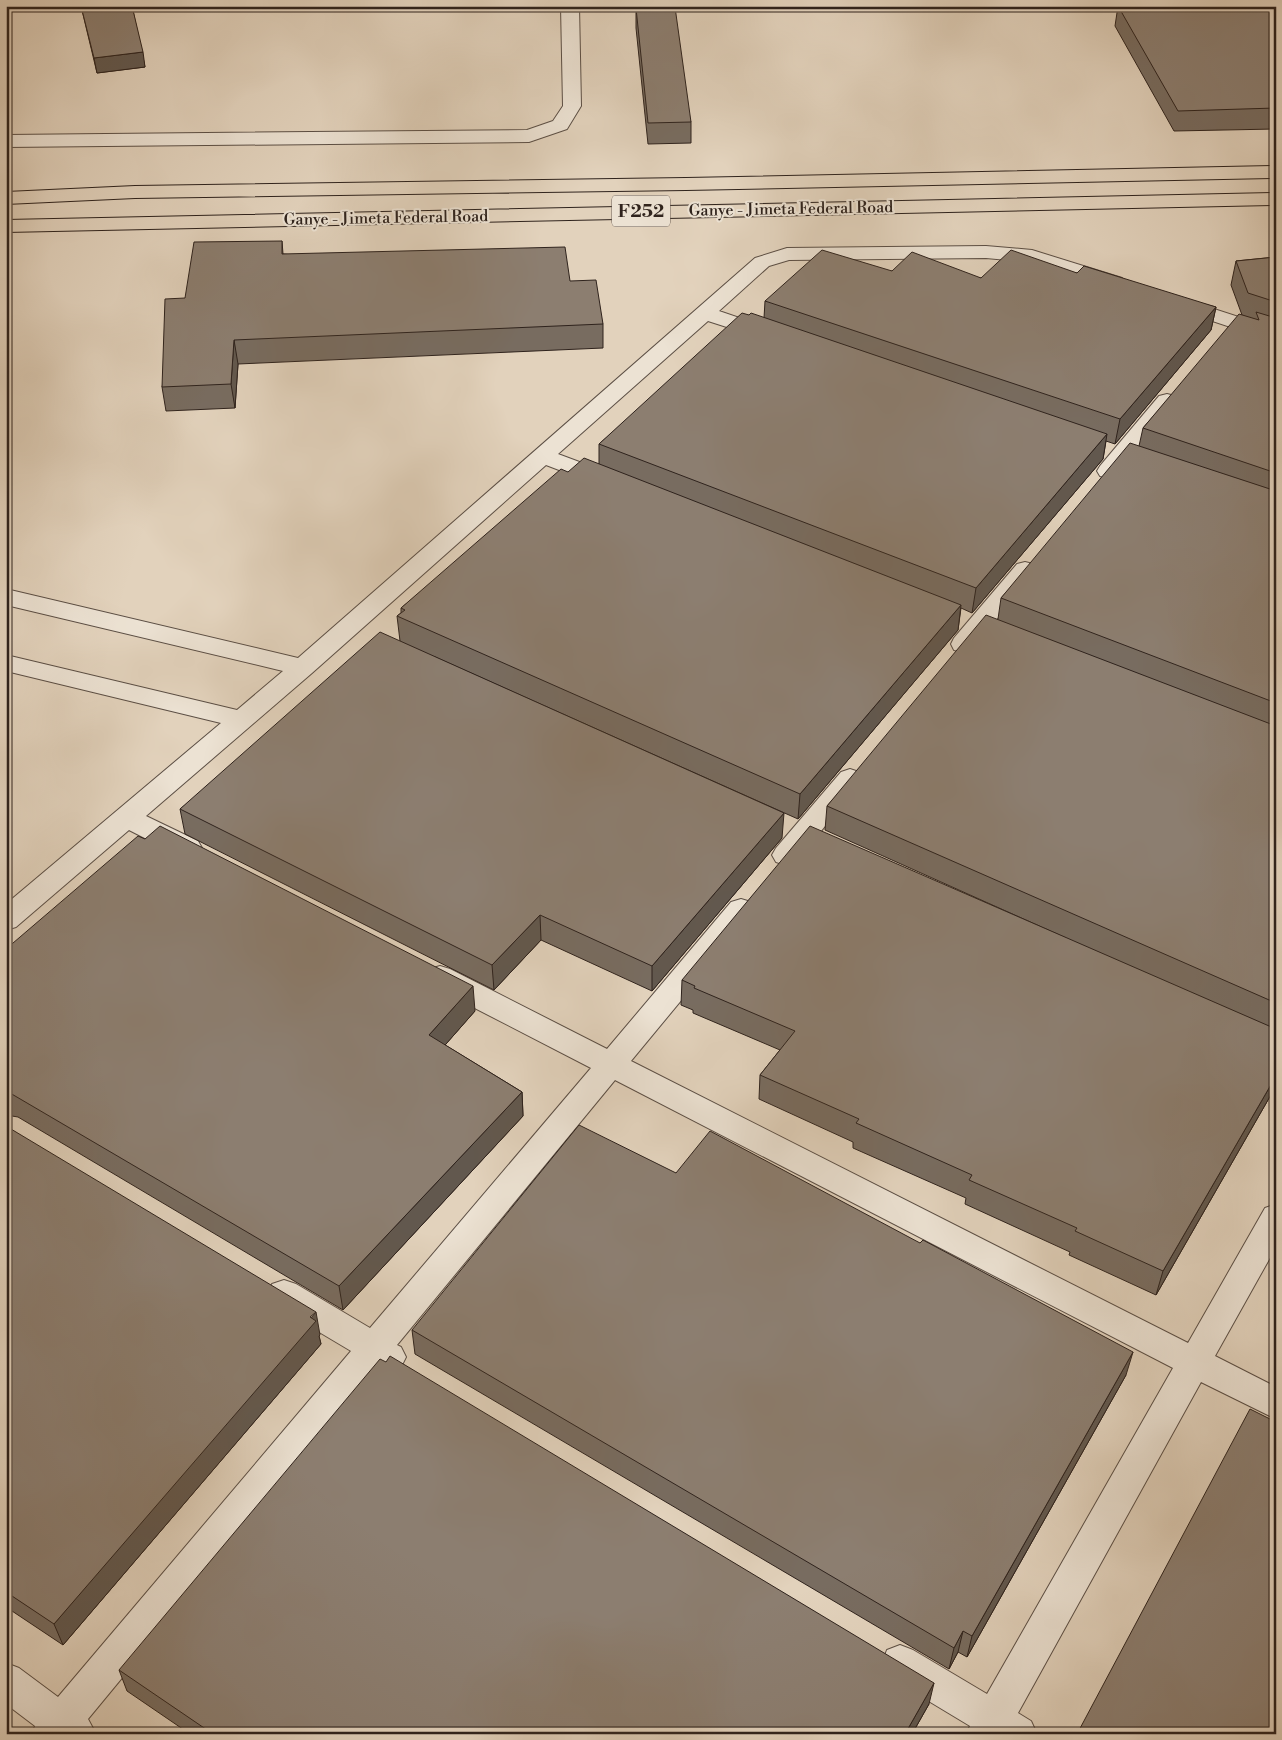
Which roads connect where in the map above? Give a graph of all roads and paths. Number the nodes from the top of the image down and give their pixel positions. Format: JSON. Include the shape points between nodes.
{"nodes":[{"id":1,"x":570,"y":6,"type":"edge"},
{"id":2,"x":6,"y":141,"type":"edge"},
{"id":3,"x":1276,"y":172,"type":"edge"},
{"id":4,"x":6,"y":198,"type":"edge"},
{"id":5,"x":1276,"y":198,"type":"edge"},
{"id":6,"x":6,"y":226,"type":"edge"},
{"id":7,"x":706,"y":313,"type":"junction"},
{"id":8,"x":1232,"y":322,"type":"junction"},
{"id":9,"x":1276,"y":336,"type":"edge"},
{"id":10,"x":791,"y":342,"type":"edge"},
{"id":11,"x":1214,"y":344,"type":"edge"},
{"id":12,"x":1183,"y":381,"type":"edge"},
{"id":13,"x":543,"y":456,"type":"junction"},
{"id":14,"x":626,"y":488,"type":"edge"},
{"id":15,"x":1090,"y":492,"type":"edge"},
{"id":16,"x":1040,"y":552,"type":"edge"},
{"id":17,"x":6,"y":597,"type":"edge"},
{"id":18,"x":346,"y":629,"type":"junction"},
{"id":19,"x":373,"y":641,"type":"edge"},
{"id":20,"x":6,"y":663,"type":"edge"},
{"id":21,"x":947,"y":663,"type":"edge"},
{"id":22,"x":302,"y":668,"type":"junction"},
{"id":23,"x":240,"y":719,"type":"junction"},
{"id":24,"x":866,"y":760,"type":"edge"},
{"id":25,"x":126,"y":817,"type":"junction"},
{"id":26,"x":777,"y":822,"type":"edge"},
{"id":27,"x":804,"y":834,"type":"junction"},
{"id":28,"x":831,"y":846,"type":"edge"},
{"id":29,"x":214,"y":862,"type":"edge"},
{"id":30,"x":6,"y":920,"type":"edge"},
{"id":31,"x":417,"y":965,"type":"edge"},
{"id":32,"x":611,"y":1064,"type":"junction"},
{"id":33,"x":1276,"y":1217,"type":"edge"},
{"id":34,"x":262,"y":1281,"type":"edge"},
{"id":35,"x":373,"y":1348,"type":"junction"},
{"id":36,"x":1194,"y":1362,"type":"junction"},
{"id":37,"x":416,"y":1373,"type":"edge"},
{"id":38,"x":1276,"y":1404,"type":"edge"},
{"id":39,"x":875,"y":1648,"type":"edge"},
{"id":40,"x":6,"y":1681,"type":"edge"},
{"id":41,"x":999,"y":1729,"type":"edge"},
{"id":42,"x":63,"y":1730,"type":"edge"}],
"edges":[{"from":1,"to":2,"type":"lane","via":[[572,106],[560,125],[529,136]]},
{"from":3,"to":4,"type":"main road","name":"Ganye - Jimeta Federal Road","number":"F252","via":[[135,192]]},
{"from":5,"to":6,"type":"main road","name":"Ganye - Jimeta Federal Road","number":"F252"},
{"from":7,"to":8,"type":"lane","via":[[762,262],[787,254],[986,252],[1032,256]]},
{"from":7,"to":10,"type":"lane"},
{"from":7,"to":13,"type":"lane"},
{"from":8,"to":9,"type":"lane"},
{"from":8,"to":11,"type":"lane"},
{"from":12,"to":15,"type":"lane"},
{"from":13,"to":14,"type":"lane"},
{"from":13,"to":18,"type":"lane"},
{"from":16,"to":21,"type":"lane"},
{"from":17,"to":22,"type":"lane"},
{"from":18,"to":19,"type":"lane"},
{"from":18,"to":22,"type":"lane"},
{"from":20,"to":23,"type":"lane"},
{"from":22,"to":23,"type":"lane"},
{"from":23,"to":25,"type":"lane"},
{"from":24,"to":27,"type":"lane"},
{"from":25,"to":29,"type":"lane"},
{"from":25,"to":30,"type":"lane"},
{"from":26,"to":27,"type":"lane"},
{"from":27,"to":28,"type":"lane"},
{"from":27,"to":32,"type":"lane"},
{"from":31,"to":32,"type":"lane"},
{"from":32,"to":35,"type":"lane"},
{"from":32,"to":36,"type":"lane"},
{"from":33,"to":36,"type":"lane"},
{"from":34,"to":35,"type":"lane"},
{"from":35,"to":37,"type":"lane"},
{"from":35,"to":42,"type":"lane"},
{"from":36,"to":38,"type":"lane"},
{"from":36,"to":41,"type":"lane"},
{"from":39,"to":41,"type":"lane"},
{"from":40,"to":42,"type":"lane"}]}
